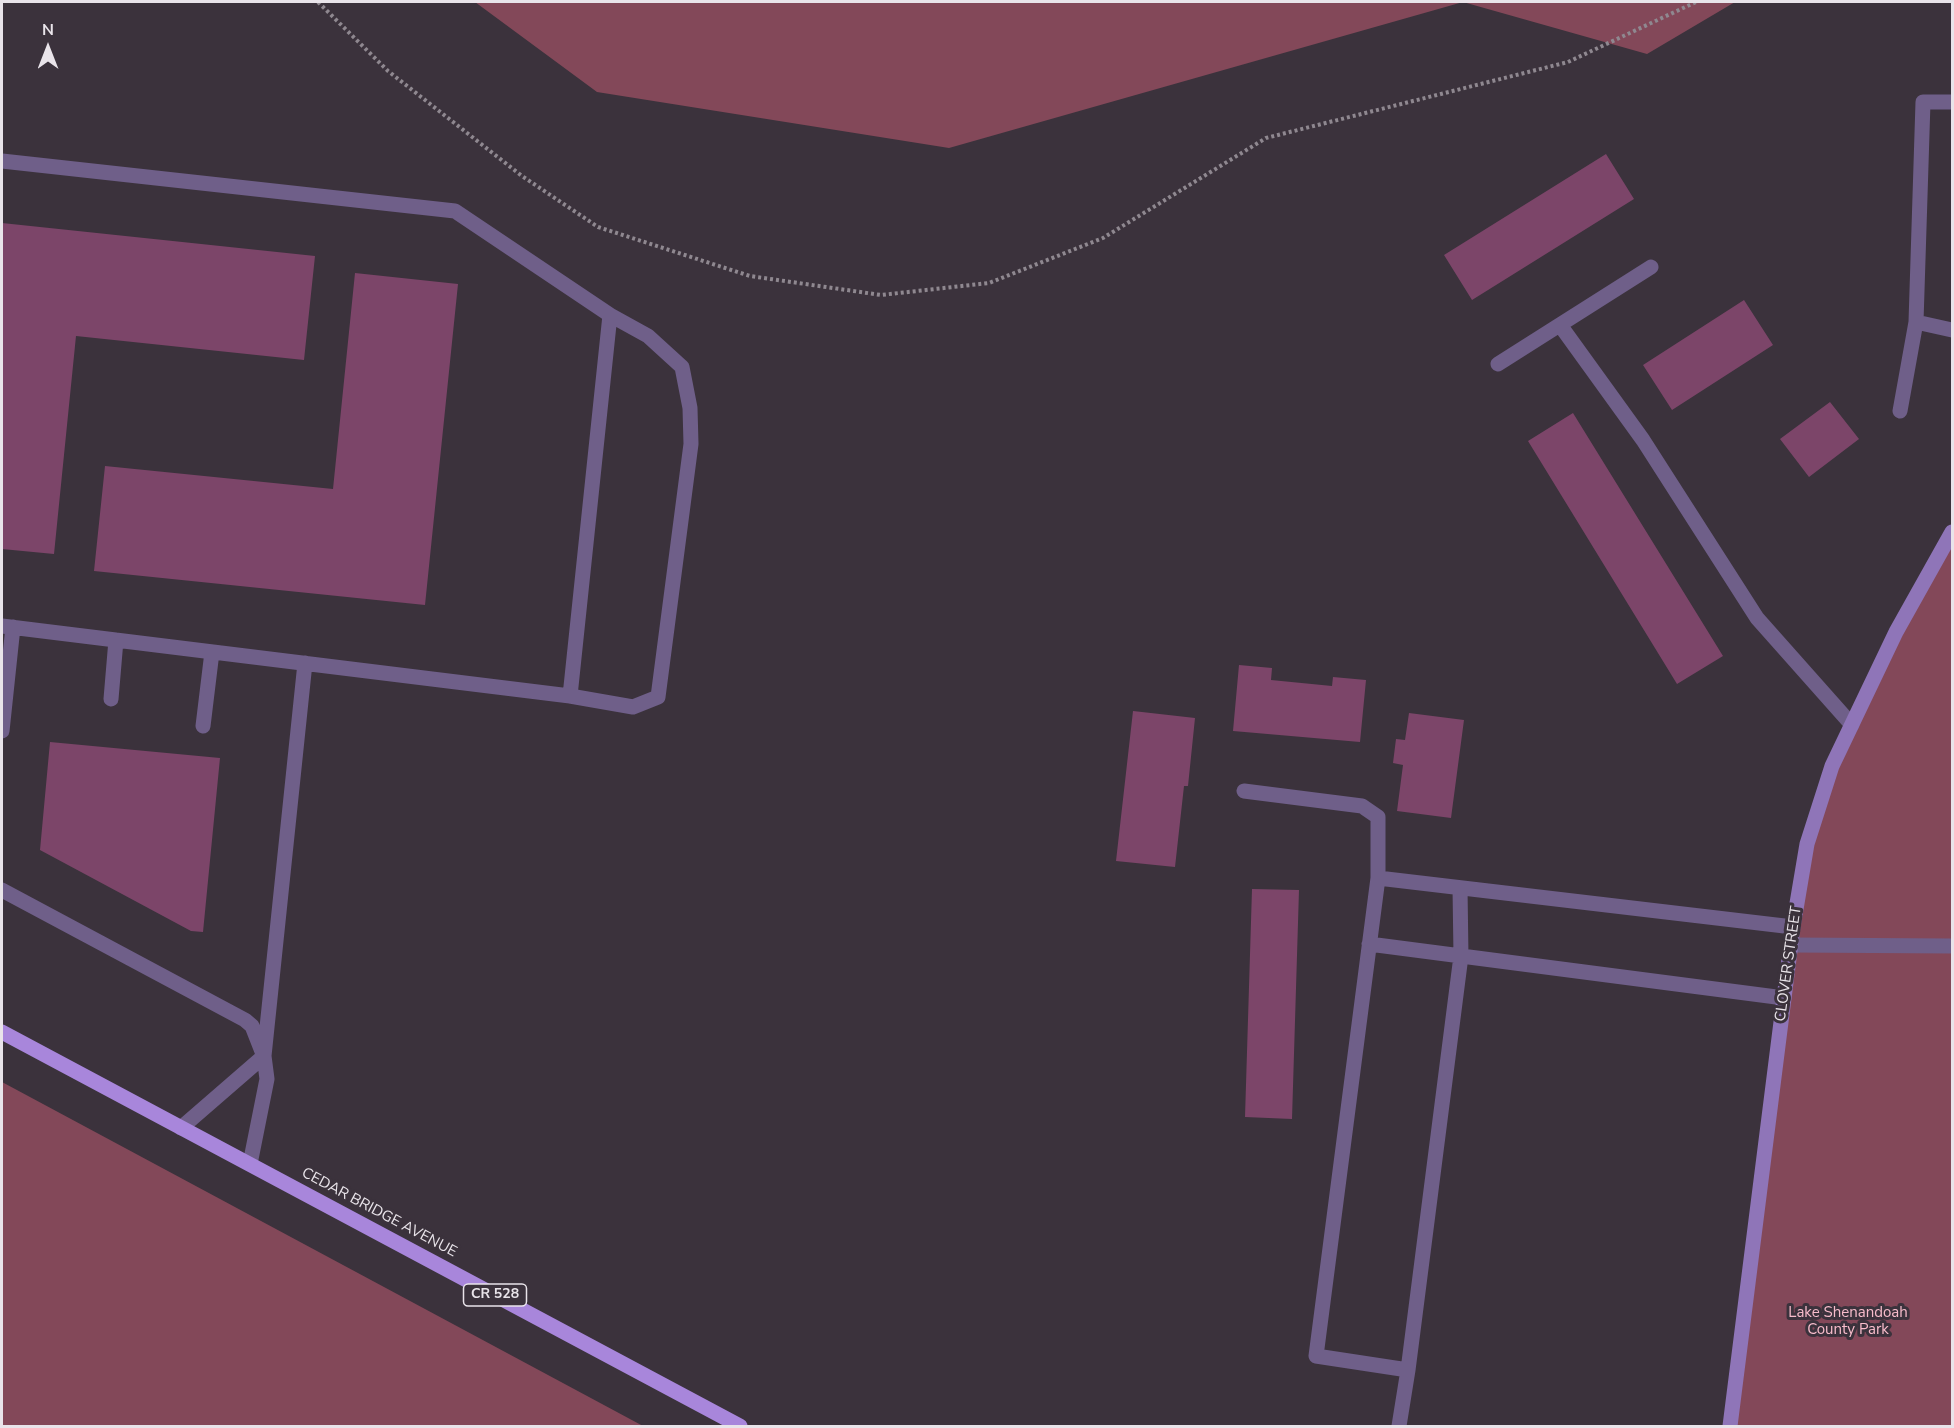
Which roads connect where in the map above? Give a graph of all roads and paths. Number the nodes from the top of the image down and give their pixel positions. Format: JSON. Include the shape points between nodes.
{"nodes":[{"id":1,"x":318,"y":2,"type":"edge"},
{"id":2,"x":1696,"y":2,"type":"edge"},
{"id":3,"x":1953,"y":102,"type":"edge"},
{"id":4,"x":2,"y":161,"type":"edge"},
{"id":5,"x":1651,"y":267,"type":"dead end"},
{"id":6,"x":610,"y":315,"type":"junction"},
{"id":7,"x":1916,"y":322,"type":"junction"},
{"id":8,"x":1560,"y":325,"type":"junction"},
{"id":9,"x":1953,"y":330,"type":"edge"},
{"id":10,"x":1498,"y":364,"type":"dead end"},
{"id":11,"x":1900,"y":411,"type":"dead end"},
{"id":12,"x":1953,"y":532,"type":"edge"},
{"id":13,"x":7,"y":626,"type":"edge"},
{"id":14,"x":116,"y":640,"type":"junction"},
{"id":15,"x":212,"y":652,"type":"junction"},
{"id":16,"x":305,"y":663,"type":"junction"},
{"id":17,"x":570,"y":696,"type":"junction"},
{"id":18,"x":111,"y":699,"type":"dead end"},
{"id":19,"x":1851,"y":725,"type":"junction"},
{"id":20,"x":203,"y":726,"type":"dead end"},
{"id":21,"x":2,"y":730,"type":"edge"},
{"id":22,"x":1245,"y":791,"type":"dead end"},
{"id":23,"x":1378,"y":878,"type":"junction"},
{"id":24,"x":1460,"y":888,"type":"junction"},
{"id":25,"x":2,"y":890,"type":"edge"},
{"id":26,"x":1792,"y":927,"type":"junction"},
{"id":27,"x":1369,"y":944,"type":"junction"},
{"id":28,"x":1791,"y":945,"type":"junction"},
{"id":29,"x":1953,"y":946,"type":"edge"},
{"id":30,"x":1461,"y":956,"type":"junction"},
{"id":31,"x":1784,"y":998,"type":"junction"},
{"id":32,"x":2,"y":1032,"type":"edge"},
{"id":33,"x":264,"y":1056,"type":"junction"},
{"id":34,"x":181,"y":1128,"type":"junction"},
{"id":35,"x":250,"y":1164,"type":"junction"},
{"id":36,"x":1408,"y":1370,"type":"junction"},
{"id":37,"x":740,"y":1426,"type":"edge"},
{"id":38,"x":1399,"y":1426,"type":"edge"},
{"id":39,"x":1730,"y":1426,"type":"edge"}],
"edges":[{"from":1,"to":2,"type":"path","via":[[388,71],[522,176],[598,227],[750,276],[881,295],[989,283],[1102,238],[1266,138],[1568,62]]},
{"from":3,"to":7,"type":"lane","via":[[1923,102]]},
{"from":4,"to":6,"type":"lane","via":[[455,211]]},
{"from":5,"to":8,"type":"lane"},
{"from":6,"to":17,"type":"lane"},
{"from":6,"to":17,"type":"lane","via":[[648,336],[682,366],[690,408],[691,444],[658,697],[633,707]]},
{"from":7,"to":9,"type":"lane"},
{"from":7,"to":11,"type":"lane"},
{"from":8,"to":10,"type":"lane"},
{"from":8,"to":19,"type":"lane","via":[[1643,440],[1757,618]]},
{"from":12,"to":19,"type":"street","name":"CLOVER STREET","via":[[1896,632]]},
{"from":13,"to":14,"type":"lane"},
{"from":13,"to":21,"type":"lane"},
{"from":14,"to":15,"type":"lane"},
{"from":14,"to":18,"type":"lane"},
{"from":15,"to":16,"type":"lane"},
{"from":15,"to":20,"type":"lane"},
{"from":16,"to":17,"type":"lane"},
{"from":16,"to":33,"type":"lane"},
{"from":19,"to":26,"type":"street","name":"CLOVER STREET","via":[[1832,766],[1807,844]]},
{"from":22,"to":23,"type":"lane","via":[[1362,806],[1378,817]]},
{"from":23,"to":24,"type":"lane"},
{"from":23,"to":27,"type":"lane"},
{"from":24,"to":26,"type":"lane"},
{"from":24,"to":30,"type":"lane"},
{"from":25,"to":33,"type":"lane","via":[[245,1020],[252,1026]]},
{"from":26,"to":28,"type":"street","name":"CLOVER STREET"},
{"from":27,"to":30,"type":"lane"},
{"from":27,"to":36,"type":"lane","via":[[1316,1356]]},
{"from":28,"to":29,"type":"lane"},
{"from":28,"to":31,"type":"street","name":"CLOVER STREET"},
{"from":30,"to":31,"type":"lane"},
{"from":30,"to":36,"type":"lane"},
{"from":31,"to":39,"type":"street","name":"CLOVER STREET"},
{"from":32,"to":34,"type":"main road","name":"CEDAR BRIDGE AVENUE","number":"CR 528"},
{"from":33,"to":34,"type":"lane"},
{"from":33,"to":35,"type":"lane","via":[[267,1079]]},
{"from":34,"to":35,"type":"main road","name":"CEDAR BRIDGE AVENUE","number":"CR 528"},
{"from":35,"to":37,"type":"main road","name":"CEDAR BRIDGE AVENUE","number":"CR 528"},
{"from":36,"to":38,"type":"lane"}]}
